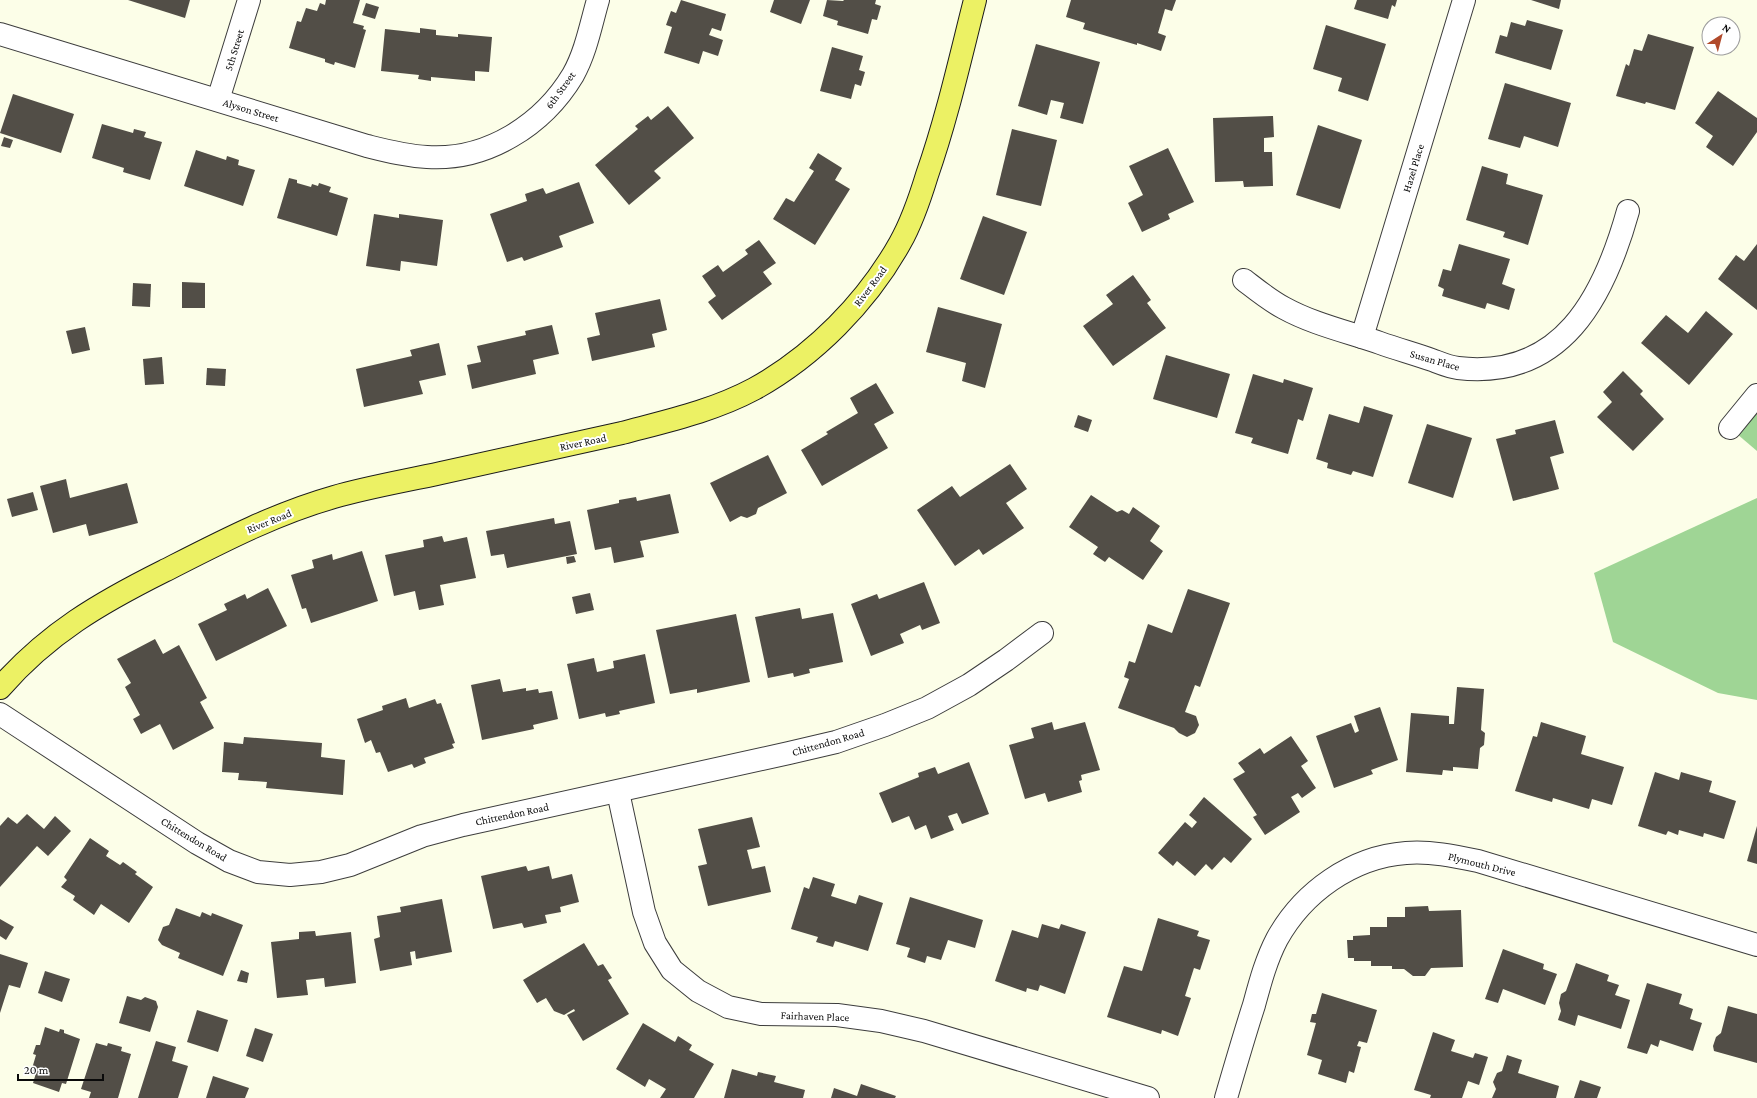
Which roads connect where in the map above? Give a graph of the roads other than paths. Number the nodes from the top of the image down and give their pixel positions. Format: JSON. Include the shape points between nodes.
{"nodes":[{"id":1,"x":249,"y":0,"type":"edge"},
{"id":2,"x":598,"y":0,"type":"edge"},
{"id":3,"x":975,"y":0,"type":"edge"},
{"id":4,"x":1464,"y":0,"type":"edge"},
{"id":5,"x":0,"y":34,"type":"edge"},
{"id":6,"x":218,"y":100,"type":"junction"},
{"id":7,"x":505,"y":140,"type":"joint"},
{"id":8,"x":1628,"y":211,"type":"dead end"},
{"id":9,"x":1244,"y":280,"type":"dead end"},
{"id":10,"x":1362,"y":337,"type":"junction"},
{"id":11,"x":1757,"y":395,"type":"edge"},
{"id":12,"x":1730,"y":428,"type":"dead end"},
{"id":13,"x":1042,"y":633,"type":"dead end"},
{"id":14,"x":0,"y":688,"type":"edge"},
{"id":15,"x":0,"y":714,"type":"edge"},
{"id":16,"x":618,"y":792,"type":"junction"},
{"id":17,"x":1757,"y":945,"type":"edge"},
{"id":18,"x":1148,"y":1098,"type":"edge"},
{"id":19,"x":1226,"y":1098,"type":"edge"}],
"edges":[{"from":1,"to":6,"type":"street","name":"5th Street"},
{"from":2,"to":7,"type":"street","name":"6th Street","via":[[586,43],[573,74],[554,102],[533,123]]},
{"from":3,"to":14,"type":"main road","name":"River Road","via":[[934,156],[920,199],[900,242],[880,274],[853,308],[791,365],[754,389],[711,408],[664,422],[340,496],[284,514],[227,539],[86,613],[48,640]]},
{"from":4,"to":10,"type":"street","name":"Hazel Place"},
{"from":5,"to":6,"type":"street","name":"Alyson Street"},
{"from":6,"to":7,"type":"street","name":"Alyson Street","via":[[397,154],[456,156],[481,150]]},
{"from":8,"to":10,"type":"street","name":"Susan Place","via":[[1619,246],[1604,281],[1568,333],[1543,353],[1516,365],[1486,370],[1456,368]]},
{"from":9,"to":10,"type":"street","name":"Susan Place","via":[[1284,308]]},
{"from":11,"to":12,"type":"street"},
{"from":13,"to":16,"type":"street","name":"Chittendon Road","via":[[969,685],[927,708],[885,726],[789,754]]},
{"from":15,"to":16,"type":"street","name":"Chittendon Road","via":[[197,843],[229,861],[258,872],[290,875],[321,872],[350,865],[422,836],[456,826]]},
{"from":16,"to":18,"type":"street","name":"Fairhaven Place","via":[[644,912],[655,943],[672,970],[698,991],[728,1007],[761,1014],[837,1016],[881,1021],[924,1031]]},
{"from":17,"to":19,"type":"street","name":"Plymouth Drive","via":[[1478,861],[1440,854],[1405,853],[1371,860],[1340,873],[1313,892],[1293,914],[1277,939],[1265,966]]}]}
